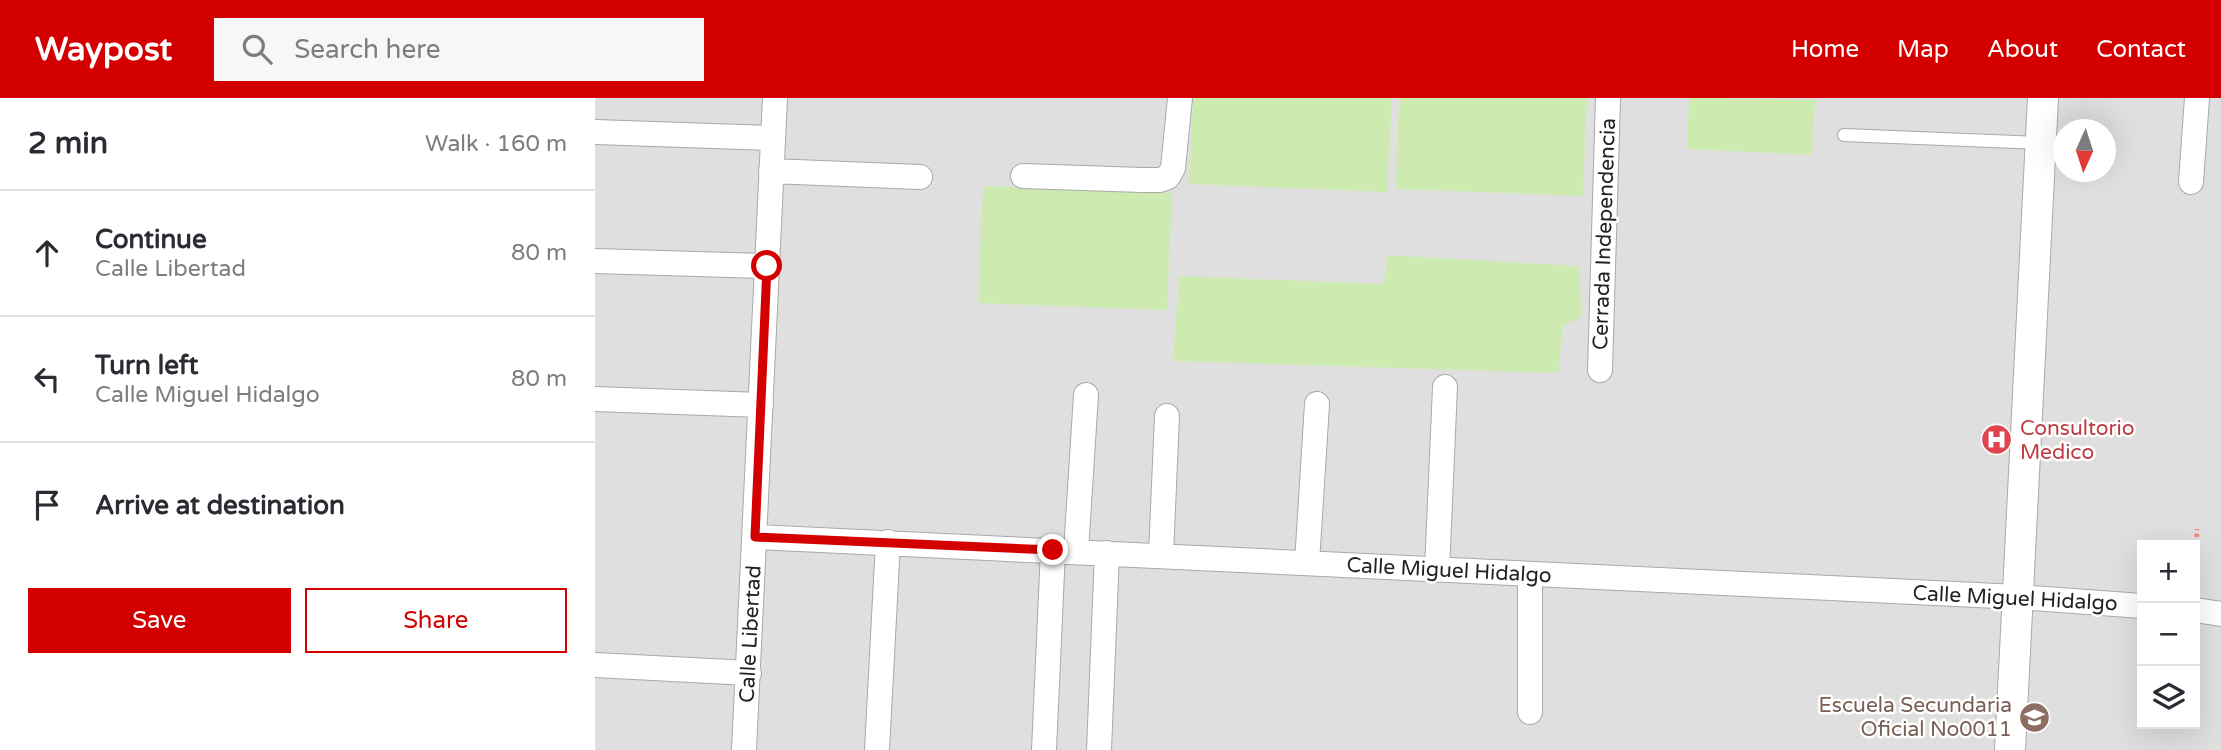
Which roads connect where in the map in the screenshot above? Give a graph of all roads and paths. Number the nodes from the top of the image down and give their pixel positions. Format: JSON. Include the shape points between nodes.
{"nodes":[{"id":1,"x":775,"y":98,"type":"edge"},
{"id":2,"x":1180,"y":98,"type":"edge"},
{"id":3,"x":1608,"y":98,"type":"edge"},
{"id":4,"x":2043,"y":98,"type":"edge"},
{"id":5,"x":2197,"y":98,"type":"edge"},
{"id":6,"x":595,"y":132,"type":"edge"},
{"id":7,"x":1844,"y":135,"type":"dead end"},
{"id":8,"x":772,"y":138,"type":"junction"},
{"id":9,"x":2041,"y":143,"type":"junction"},
{"id":10,"x":771,"y":171,"type":"junction"},
{"id":11,"x":1023,"y":176,"type":"dead end"},
{"id":12,"x":920,"y":177,"type":"dead end"},
{"id":13,"x":2192,"y":182,"type":"dead end"},
{"id":14,"x":595,"y":261,"type":"edge"},
{"id":15,"x":767,"y":266,"type":"junction"},
{"id":16,"x":1600,"y":370,"type":"dead end"},
{"id":17,"x":1445,"y":387,"type":"dead end"},
{"id":18,"x":1086,"y":395,"type":"dead end"},
{"id":19,"x":595,"y":399,"type":"edge"},
{"id":20,"x":1317,"y":404,"type":"dead end"},
{"id":21,"x":761,"y":405,"type":"junction"},
{"id":22,"x":1167,"y":416,"type":"dead end"},
{"id":23,"x":2197,"y":529,"type":"dead end"},
{"id":24,"x":755,"y":537,"type":"junction"},
{"id":25,"x":2196,"y":540,"type":"edge"},
{"id":26,"x":888,"y":542,"type":"junction"},
{"id":27,"x":1065,"y":551,"type":"junction"},
{"id":28,"x":1107,"y":553,"type":"junction"},
{"id":29,"x":1161,"y":555,"type":"junction"},
{"id":30,"x":1307,"y":563,"type":"junction"},
{"id":31,"x":1437,"y":569,"type":"junction"},
{"id":32,"x":1530,"y":574,"type":"junction"},
{"id":33,"x":2018,"y":597,"type":"junction"},
{"id":34,"x":2137,"y":606,"type":"edge"},
{"id":35,"x":2200,"y":611,"type":"edge"},
{"id":36,"x":2221,"y":614,"type":"edge"},
{"id":37,"x":595,"y":666,"type":"edge"},
{"id":38,"x":749,"y":673,"type":"junction"},
{"id":39,"x":1530,"y":712,"type":"dead end"},
{"id":40,"x":744,"y":750,"type":"edge"},
{"id":41,"x":877,"y":750,"type":"edge"},
{"id":42,"x":1044,"y":750,"type":"edge"},
{"id":43,"x":1098,"y":750,"type":"edge"},
{"id":44,"x":2010,"y":750,"type":"edge"}],
"edges":[{"from":1,"to":8,"type":"street","name":"Calle Libertad"},
{"from":2,"to":11,"type":"street","via":[[1173,168],[1168,177]]},
{"from":3,"to":16,"type":"street","name":"Cerrada Independencia"},
{"from":4,"to":9,"type":"street"},
{"from":5,"to":13,"type":"street"},
{"from":6,"to":8,"type":"street"},
{"from":7,"to":9,"type":"lane"},
{"from":8,"to":10,"type":"street","name":"Calle Libertad"},
{"from":9,"to":33,"type":"street"},
{"from":10,"to":12,"type":"street"},
{"from":10,"to":15,"type":"street","name":"Calle Libertad"},
{"from":14,"to":15,"type":"street"},
{"from":15,"to":21,"type":"street","name":"Calle Libertad"},
{"from":17,"to":31,"type":"street"},
{"from":18,"to":27,"type":"street"},
{"from":19,"to":21,"type":"street"},
{"from":20,"to":30,"type":"street"},
{"from":21,"to":24,"type":"street","name":"Calle Libertad"},
{"from":22,"to":29,"type":"street"},
{"from":23,"to":25,"type":"path"},
{"from":24,"to":26,"type":"street","name":"Calle Miguel Hidalgo"},
{"from":24,"to":38,"type":"street","name":"Calle Libertad"},
{"from":26,"to":27,"type":"street","name":"Calle Miguel Hidalgo"},
{"from":26,"to":41,"type":"street"},
{"from":27,"to":28,"type":"street","name":"Calle Miguel Hidalgo"},
{"from":27,"to":42,"type":"street"},
{"from":28,"to":29,"type":"street","name":"Calle Miguel Hidalgo"},
{"from":28,"to":43,"type":"street"},
{"from":29,"to":30,"type":"street","name":"Calle Miguel Hidalgo"},
{"from":30,"to":31,"type":"street","name":"Calle Miguel Hidalgo"},
{"from":31,"to":32,"type":"street","name":"Calle Miguel Hidalgo"},
{"from":32,"to":33,"type":"street","name":"Calle Miguel Hidalgo"},
{"from":32,"to":39,"type":"street"},
{"from":33,"to":34,"type":"street","name":"Calle Miguel Hidalgo"},
{"from":33,"to":44,"type":"street"},
{"from":35,"to":36,"type":"street"},
{"from":37,"to":38,"type":"street"},
{"from":38,"to":40,"type":"street","name":"Calle Libertad"}]}
